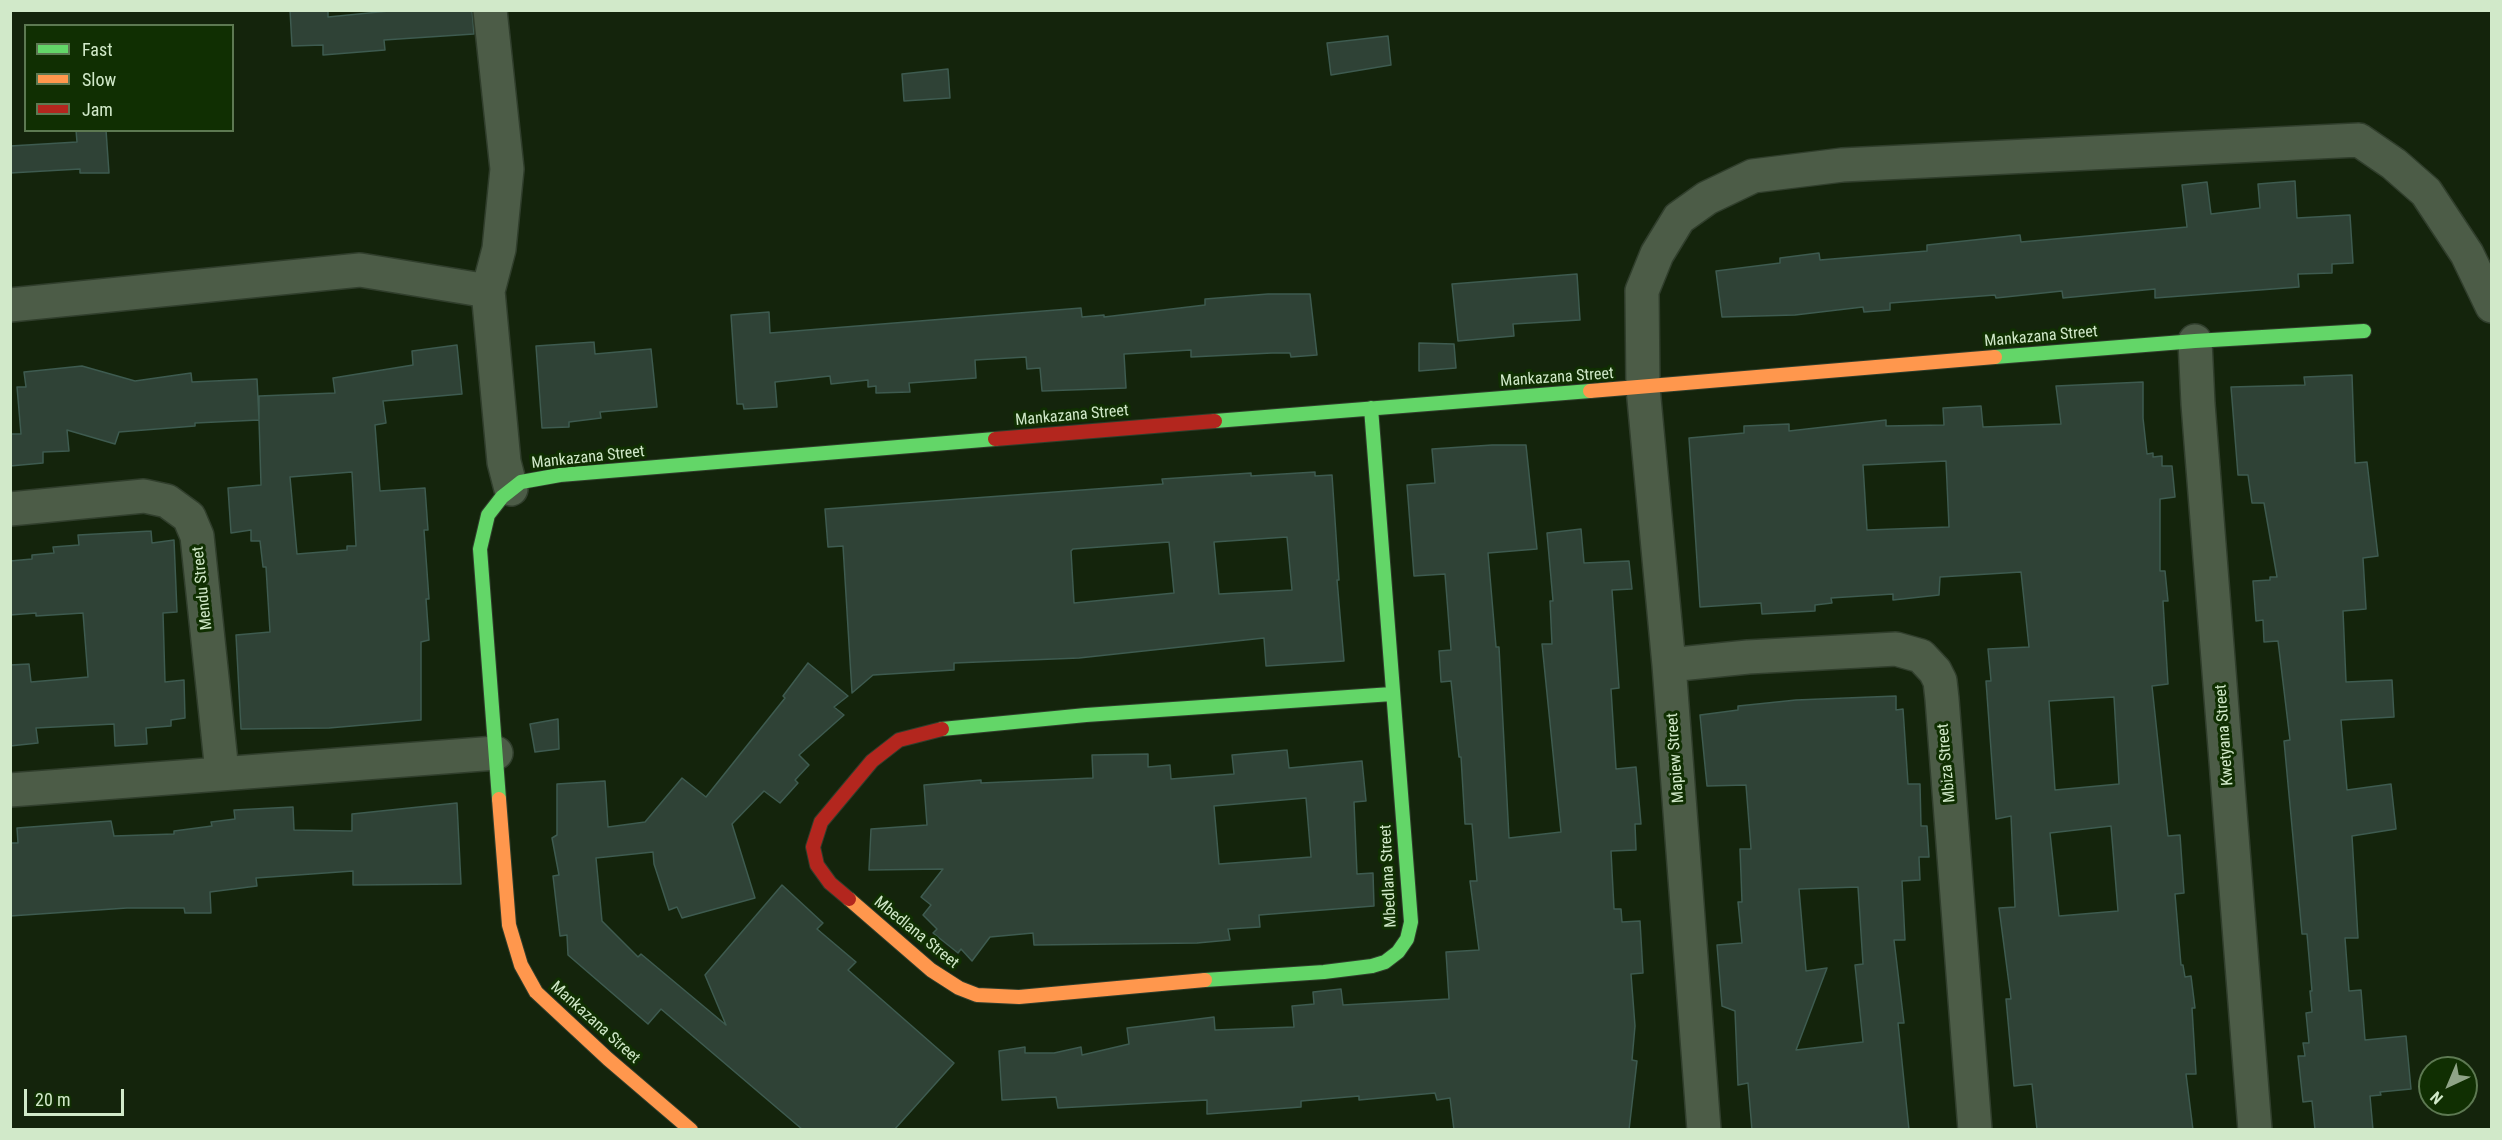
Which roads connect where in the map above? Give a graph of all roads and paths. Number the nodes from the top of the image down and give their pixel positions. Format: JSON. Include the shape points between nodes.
{"nodes":[{"id":1,"x":490,"y":10,"type":"edge"},
{"id":2,"x":488,"y":291,"type":"junction"},
{"id":3,"x":10,"y":305,"type":"edge"},
{"id":4,"x":2492,"y":306,"type":"edge"},
{"id":5,"x":2364,"y":331,"type":"dead end"},
{"id":6,"x":2195,"y":341,"type":"junction"},
{"id":7,"x":1643,"y":388,"type":"junction"},
{"id":8,"x":1371,"y":408,"type":"junction"},
{"id":9,"x":512,"y":489,"type":"junction"},
{"id":10,"x":10,"y":509,"type":"edge"},
{"id":11,"x":1669,"y":665,"type":"junction"},
{"id":12,"x":1392,"y":694,"type":"junction"},
{"id":13,"x":496,"y":753,"type":"junction"},
{"id":14,"x":222,"y":772,"type":"junction"},
{"id":15,"x":10,"y":790,"type":"edge"},
{"id":16,"x":691,"y":1130,"type":"edge"},
{"id":17,"x":1704,"y":1130,"type":"edge"},
{"id":18,"x":1976,"y":1130,"type":"edge"},
{"id":19,"x":2255,"y":1130,"type":"edge"}],
"edges":[{"from":1,"to":2,"type":"street","via":[[507,170],[499,249]]},
{"from":2,"to":3,"type":"street","via":[[360,270]]},
{"from":2,"to":9,"type":"street","via":[[504,462]]},
{"from":4,"to":7,"type":"street","name":"Mapiew Street","via":[[2467,254],[2426,192],[2360,140],[1842,165],[1753,176],[1707,198],[1679,218],[1657,254],[1642,291]]},
{"from":5,"to":6,"type":"street","name":"Mankazana Street"},
{"from":6,"to":7,"type":"street","name":"Mankazana Street"},
{"from":6,"to":19,"type":"street","name":"Kwetyana Street"},
{"from":7,"to":8,"type":"street","name":"Mankazana Street"},
{"from":7,"to":11,"type":"street","name":"Mapiew Street"},
{"from":8,"to":9,"type":"street","name":"Mankazana Street","via":[[560,475],[521,483]]},
{"from":8,"to":12,"type":"street","name":"Mbedlana Street"},
{"from":9,"to":13,"type":"street","name":"Mankazana Street","via":[[488,515],[480,549]]},
{"from":10,"to":14,"type":"street","name":"Mendu Street","via":[[144,496],[167,501],[189,517],[197,536]]},
{"from":11,"to":17,"type":"street","name":"Mapiew Street"},
{"from":11,"to":18,"type":"street","name":"Mbiza Street","via":[[1896,649],[1920,656],[1935,671],[1941,690]]},
{"from":12,"to":12,"type":"street","name":"Mbedlana Street","via":[[1411,922],[1407,939],[1398,952],[1372,966],[1019,997],[977,995],[931,970],[830,883],[817,865],[813,847],[821,822],[872,761],[899,740],[922,732],[1086,715]]},
{"from":13,"to":14,"type":"street"},
{"from":13,"to":16,"type":"street","name":"Mankazana Street","via":[[509,925],[521,965],[536,992]]},
{"from":14,"to":15,"type":"street"}]}
